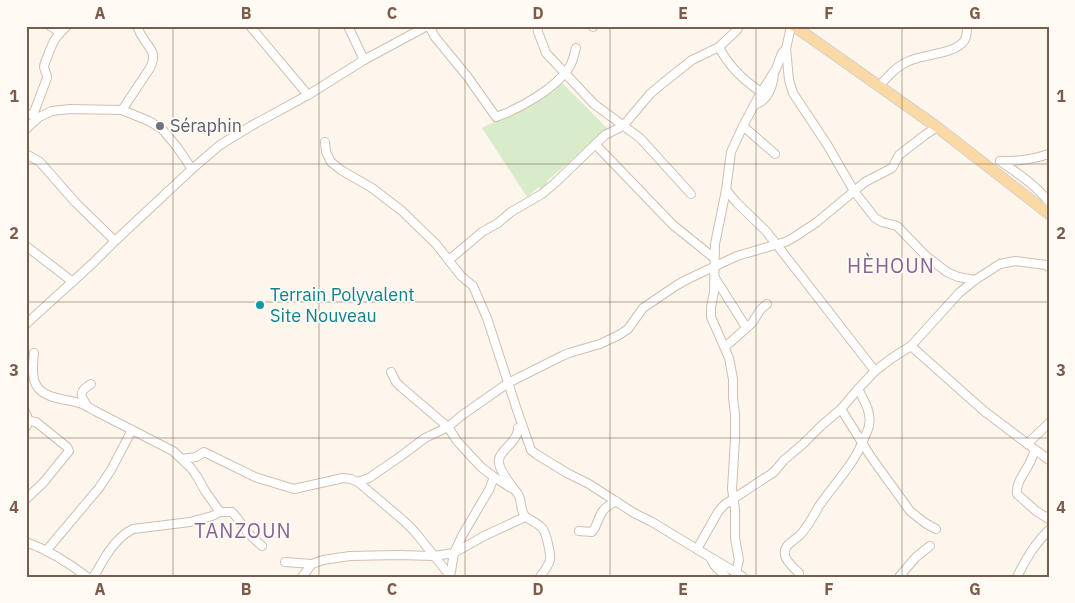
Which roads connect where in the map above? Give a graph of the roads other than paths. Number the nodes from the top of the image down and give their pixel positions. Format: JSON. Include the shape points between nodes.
{"nodes":[{"id":1,"x":50,"y":26,"type":"edge"},
{"id":2,"x":67,"y":26,"type":"edge"},
{"id":3,"x":137,"y":26,"type":"edge"},
{"id":4,"x":250,"y":26,"type":"edge"},
{"id":5,"x":348,"y":26,"type":"edge"},
{"id":6,"x":428,"y":26,"type":"edge"},
{"id":7,"x":537,"y":26,"type":"edge"},
{"id":8,"x":739,"y":26,"type":"edge"},
{"id":9,"x":793,"y":26,"type":"edge"},
{"id":10,"x":967,"y":26,"type":"edge"},
{"id":11,"x":60,"y":32,"type":"junction"},
{"id":12,"x":719,"y":47,"type":"junction"},
{"id":13,"x":576,"y":48,"type":"dead end"},
{"id":14,"x":786,"y":49,"type":"junction"},
{"id":15,"x":364,"y":60,"type":"junction"},
{"id":16,"x":774,"y":71,"type":"junction"},
{"id":17,"x":565,"y":74,"type":"junction"},
{"id":18,"x":879,"y":86,"type":"junction"},
{"id":19,"x":761,"y":92,"type":"junction"},
{"id":20,"x":308,"y":95,"type":"junction"},
{"id":21,"x":754,"y":105,"type":"junction"},
{"id":22,"x":122,"y":110,"type":"junction"},
{"id":23,"x":33,"y":115,"type":"edge"},
{"id":24,"x":623,"y":126,"type":"junction"},
{"id":25,"x":743,"y":126,"type":"junction"},
{"id":26,"x":937,"y":127,"type":"junction"},
{"id":27,"x":26,"y":130,"type":"edge"},
{"id":28,"x":325,"y":142,"type":"dead end"},
{"id":29,"x":595,"y":144,"type":"junction"},
{"id":30,"x":775,"y":154,"type":"dead end"},
{"id":31,"x":1049,"y":154,"type":"edge"},
{"id":32,"x":27,"y":155,"type":"edge"},
{"id":33,"x":192,"y":169,"type":"junction"},
{"id":34,"x":726,"y":190,"type":"junction"},
{"id":35,"x":854,"y":191,"type":"junction"},
{"id":36,"x":691,"y":194,"type":"dead end"},
{"id":37,"x":1049,"y":202,"type":"edge"},
{"id":38,"x":1049,"y":214,"type":"edge"},
{"id":39,"x":115,"y":241,"type":"junction"},
{"id":40,"x":777,"y":244,"type":"junction"},
{"id":41,"x":26,"y":246,"type":"edge"},
{"id":42,"x":714,"y":258,"type":"junction"},
{"id":43,"x":449,"y":260,"type":"junction"},
{"id":44,"x":714,"y":267,"type":"junction"},
{"id":45,"x":1049,"y":267,"type":"edge"},
{"id":46,"x":715,"y":278,"type":"junction"},
{"id":47,"x":975,"y":280,"type":"junction"},
{"id":48,"x":73,"y":282,"type":"junction"},
{"id":49,"x":768,"y":304,"type":"dead end"},
{"id":50,"x":26,"y":324,"type":"edge"},
{"id":51,"x":746,"y":327,"type":"junction"},
{"id":52,"x":911,"y":346,"type":"junction"},
{"id":53,"x":724,"y":347,"type":"junction"},
{"id":54,"x":34,"y":353,"type":"dead end"},
{"id":55,"x":875,"y":371,"type":"junction"},
{"id":56,"x":391,"y":372,"type":"dead end"},
{"id":57,"x":508,"y":383,"type":"junction"},
{"id":58,"x":91,"y":384,"type":"dead end"},
{"id":59,"x":858,"y":389,"type":"junction"},
{"id":60,"x":88,"y":407,"type":"junction"},
{"id":61,"x":841,"y":409,"type":"junction"},
{"id":62,"x":27,"y":421,"type":"edge"},
{"id":63,"x":1049,"y":423,"type":"edge"},
{"id":64,"x":448,"y":427,"type":"junction"},
{"id":65,"x":518,"y":428,"type":"dead end"},
{"id":66,"x":132,"y":430,"type":"junction"},
{"id":67,"x":863,"y":443,"type":"junction"},
{"id":68,"x":1027,"y":444,"type":"junction"},
{"id":69,"x":1035,"y":450,"type":"junction"},
{"id":70,"x":182,"y":459,"type":"junction"},
{"id":71,"x":1049,"y":460,"type":"edge"},
{"id":72,"x":494,"y":477,"type":"junction"},
{"id":73,"x":358,"y":482,"type":"junction"},
{"id":74,"x":515,"y":490,"type":"junction"},
{"id":75,"x":26,"y":499,"type":"edge"},
{"id":76,"x":733,"y":499,"type":"junction"},
{"id":77,"x":616,"y":501,"type":"junction"},
{"id":78,"x":220,"y":512,"type":"junction"},
{"id":79,"x":525,"y":517,"type":"junction"},
{"id":80,"x":1049,"y":519,"type":"edge"},
{"id":81,"x":936,"y":529,"type":"dead end"},
{"id":82,"x":1049,"y":530,"type":"edge"},
{"id":83,"x":579,"y":531,"type":"dead end"},
{"id":84,"x":26,"y":542,"type":"edge"},
{"id":85,"x":262,"y":546,"type":"dead end"},
{"id":86,"x":930,"y":546,"type":"dead end"},
{"id":87,"x":697,"y":548,"type":"junction"},
{"id":88,"x":46,"y":551,"type":"junction"},
{"id":89,"x":454,"y":553,"type":"junction"},
{"id":90,"x":434,"y":556,"type":"junction"},
{"id":91,"x":710,"y":557,"type":"junction"},
{"id":92,"x":285,"y":562,"type":"dead end"},
{"id":93,"x":312,"y":564,"type":"junction"},
{"id":94,"x":799,"y":573,"type":"dead end"},
{"id":95,"x":740,"y":574,"type":"edge"},
{"id":96,"x":87,"y":577,"type":"edge"},
{"id":97,"x":93,"y":577,"type":"edge"},
{"id":98,"x":303,"y":577,"type":"edge"},
{"id":99,"x":450,"y":577,"type":"edge"},
{"id":100,"x":540,"y":577,"type":"edge"},
{"id":101,"x":726,"y":577,"type":"edge"},
{"id":102,"x":899,"y":577,"type":"edge"},
{"id":103,"x":1017,"y":577,"type":"edge"}],
"edges":[{"from":1,"to":11,"type":"street"},
{"from":2,"to":11,"type":"street"},
{"from":3,"to":22,"type":"street","via":[[152,52],[153,62]]},
{"from":4,"to":20,"type":"street"},
{"from":5,"to":15,"type":"street"},
{"from":6,"to":15,"type":"street"},
{"from":6,"to":17,"type":"street","via":[[496,117],[534,98]]},
{"from":7,"to":17,"type":"street","via":[[546,53]]},
{"from":8,"to":12,"type":"street"},
{"from":9,"to":14,"type":"street"},
{"from":9,"to":18,"type":"main road"},
{"from":10,"to":18,"type":"street","via":[[963,43],[947,51],[910,60],[890,73]]},
{"from":11,"to":23,"type":"street","via":[[51,45],[44,66],[47,78]]},
{"from":12,"to":19,"type":"street","via":[[738,74]]},
{"from":12,"to":24,"type":"street","via":[[692,60],[663,83]]},
{"from":13,"to":17,"type":"street"},
{"from":14,"to":16,"type":"street"},
{"from":14,"to":35,"type":"street","via":[[793,93]]},
{"from":15,"to":20,"type":"street"},
{"from":16,"to":19,"type":"street"},
{"from":16,"to":21,"type":"street","via":[[766,98]]},
{"from":17,"to":24,"type":"street","via":[[594,104]]},
{"from":18,"to":26,"type":"main road"},
{"from":19,"to":21,"type":"street"},
{"from":20,"to":33,"type":"street","via":[[220,145]]},
{"from":21,"to":25,"type":"street"},
{"from":22,"to":23,"type":"street","via":[[60,110]]},
{"from":22,"to":33,"type":"street","via":[[162,129]]},
{"from":23,"to":27,"type":"street"},
{"from":24,"to":29,"type":"street"},
{"from":24,"to":36,"type":"street","via":[[640,138]]},
{"from":25,"to":30,"type":"street"},
{"from":25,"to":34,"type":"street","via":[[732,152]]},
{"from":26,"to":35,"type":"street","via":[[899,155],[892,168]]},
{"from":26,"to":38,"type":"main road"},
{"from":28,"to":43,"type":"street","via":[[331,162],[402,211]]},
{"from":29,"to":42,"type":"street","via":[[673,224]]},
{"from":29,"to":43,"type":"street","via":[[542,194],[482,232]]},
{"from":31,"to":37,"type":"street","via":[[1026,160],[1000,161],[1035,187]]},
{"from":32,"to":39,"type":"street","via":[[40,162]]},
{"from":33,"to":39,"type":"street"},
{"from":34,"to":40,"type":"street"},
{"from":34,"to":42,"type":"street"},
{"from":35,"to":40,"type":"street","via":[[794,238]]},
{"from":35,"to":47,"type":"street","via":[[875,218],[897,226],[947,272]]},
{"from":39,"to":48,"type":"street"},
{"from":40,"to":44,"type":"street"},
{"from":40,"to":55,"type":"street"},
{"from":41,"to":48,"type":"street"},
{"from":42,"to":44,"type":"street"},
{"from":43,"to":57,"type":"street","via":[[472,286],[478,298]]},
{"from":44,"to":46,"type":"street"},
{"from":44,"to":57,"type":"street","via":[[677,285],[643,308],[628,329],[620,334],[570,353]]},
{"from":45,"to":47,"type":"street","via":[[1015,261],[1000,264]]},
{"from":46,"to":51,"type":"street"},
{"from":46,"to":53,"type":"street","via":[[711,317]]},
{"from":47,"to":52,"type":"street"},
{"from":48,"to":50,"type":"street"},
{"from":49,"to":51,"type":"street"},
{"from":51,"to":53,"type":"street"},
{"from":52,"to":55,"type":"street"},
{"from":52,"to":68,"type":"street","via":[[984,411]]},
{"from":53,"to":76,"type":"street","via":[[733,379]]},
{"from":54,"to":60,"type":"street","via":[[33,368],[38,388]]},
{"from":55,"to":59,"type":"street"},
{"from":56,"to":64,"type":"street","via":[[401,387]]},
{"from":57,"to":64,"type":"street"},
{"from":57,"to":77,"type":"street","via":[[531,450]]},
{"from":58,"to":60,"type":"street","via":[[81,393]]},
{"from":59,"to":61,"type":"street"},
{"from":59,"to":67,"type":"street","via":[[869,413],[870,424]]},
{"from":60,"to":66,"type":"street"},
{"from":61,"to":67,"type":"street"},
{"from":61,"to":76,"type":"street","via":[[774,472]]},
{"from":62,"to":75,"type":"street","via":[[36,422],[69,451]]},
{"from":63,"to":68,"type":"street"},
{"from":64,"to":72,"type":"street","via":[[472,458]]},
{"from":64,"to":73,"type":"street","via":[[425,438],[370,478]]},
{"from":65,"to":74,"type":"street","via":[[518,435],[498,461]]},
{"from":66,"to":70,"type":"street"},
{"from":66,"to":88,"type":"street","via":[[102,483]]},
{"from":67,"to":81,"type":"street","via":[[910,512]]},
{"from":67,"to":94,"type":"street","via":[[802,533],[788,543],[785,555]]},
{"from":68,"to":69,"type":"street"},
{"from":69,"to":71,"type":"street"},
{"from":69,"to":80,"type":"street","via":[[1016,488],[1017,494]]},
{"from":70,"to":73,"type":"street","via":[[204,452],[255,478],[294,489],[343,478]]},
{"from":70,"to":78,"type":"street"},
{"from":72,"to":74,"type":"street"},
{"from":72,"to":89,"type":"street"},
{"from":73,"to":90,"type":"street","via":[[410,526]]},
{"from":74,"to":79,"type":"street"},
{"from":76,"to":87,"type":"street","via":[[718,512]]},
{"from":76,"to":95,"type":"street"},
{"from":77,"to":83,"type":"street","via":[[604,510],[592,532]]},
{"from":77,"to":87,"type":"street"},
{"from":78,"to":85,"type":"street","via":[[232,512]]},
{"from":78,"to":97,"type":"street","via":[[190,522],[133,529],[118,540]]},
{"from":79,"to":89,"type":"street"},
{"from":79,"to":100,"type":"street","via":[[545,530],[550,560]]},
{"from":82,"to":103,"type":"street"},
{"from":84,"to":88,"type":"street"},
{"from":86,"to":102,"type":"street"},
{"from":87,"to":91,"type":"street"},
{"from":88,"to":96,"type":"street"},
{"from":89,"to":90,"type":"street"},
{"from":89,"to":99,"type":"street"},
{"from":90,"to":93,"type":"street","via":[[350,556]]},
{"from":90,"to":99,"type":"street"},
{"from":91,"to":95,"type":"street"},
{"from":91,"to":101,"type":"street"},
{"from":92,"to":93,"type":"street"},
{"from":93,"to":98,"type":"street"}]}
